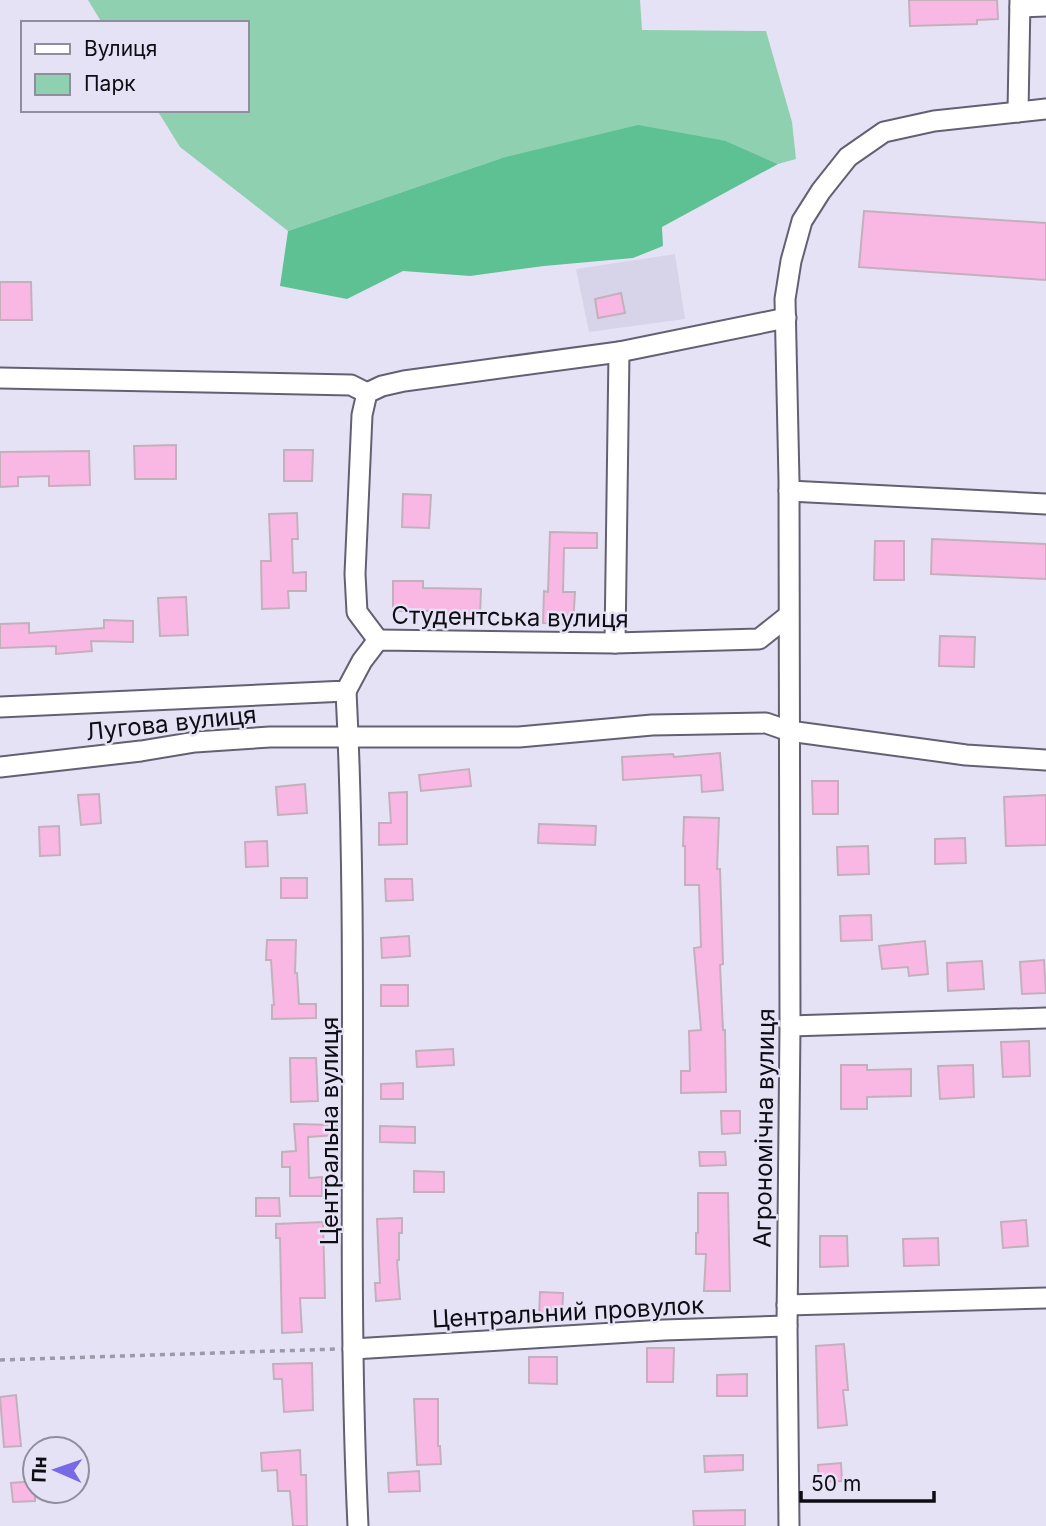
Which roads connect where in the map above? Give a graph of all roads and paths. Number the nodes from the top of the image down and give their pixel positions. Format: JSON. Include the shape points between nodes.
{"nodes":[{"id":1,"x":1020,"y":4,"type":"edge"},
{"id":2,"x":1046,"y":6,"type":"edge"},
{"id":3,"x":1046,"y":109,"type":"edge"},
{"id":4,"x":1018,"y":111,"type":"junction"},
{"id":5,"x":786,"y":318,"type":"junction"},
{"id":6,"x":619,"y":352,"type":"junction"},
{"id":7,"x":0,"y":378,"type":"edge"},
{"id":8,"x":367,"y":393,"type":"junction"},
{"id":9,"x":789,"y":491,"type":"junction"},
{"id":10,"x":1046,"y":504,"type":"edge"},
{"id":11,"x":788,"y":615,"type":"junction"},
{"id":12,"x":378,"y":640,"type":"junction"},
{"id":13,"x":615,"y":643,"type":"junction"},
{"id":14,"x":346,"y":691,"type":"junction"},
{"id":15,"x":0,"y":707,"type":"edge"},
{"id":16,"x":789,"y":731,"type":"junction"},
{"id":17,"x":348,"y":736,"type":"junction"},
{"id":18,"x":1046,"y":760,"type":"edge"},
{"id":19,"x":0,"y":767,"type":"edge"},
{"id":20,"x":1046,"y":1018,"type":"edge"},
{"id":21,"x":790,"y":1026,"type":"junction"},
{"id":22,"x":1046,"y":1298,"type":"edge"},
{"id":23,"x":787,"y":1305,"type":"junction"},
{"id":24,"x":787,"y":1326,"type":"junction"},
{"id":25,"x":353,"y":1349,"type":"junction"},
{"id":26,"x":0,"y":1360,"type":"edge"},
{"id":27,"x":358,"y":1526,"type":"edge"},
{"id":28,"x":789,"y":1526,"type":"edge"}],
"edges":[{"from":1,"to":2,"type":"street"},
{"from":1,"to":4,"type":"street"},
{"from":3,"to":4,"type":"street","name":"Агрономічна вулиця"},
{"from":4,"to":5,"type":"street","name":"Агрономічна вулиця","via":[[884,132],[848,157],[802,221],[791,261]]},
{"from":5,"to":6,"type":"street"},
{"from":5,"to":9,"type":"street","name":"Агрономічна вулиця"},
{"from":6,"to":8,"type":"street","via":[[404,381]]},
{"from":6,"to":13,"type":"street"},
{"from":7,"to":8,"type":"street","via":[[351,384]]},
{"from":8,"to":12,"type":"street","via":[[362,415],[355,574],[357,612]]},
{"from":9,"to":10,"type":"street"},
{"from":9,"to":11,"type":"street","name":"Агрономічна вулиця"},
{"from":11,"to":13,"type":"street","name":"Студентська вулиця","via":[[759,639]]},
{"from":11,"to":16,"type":"street","name":"Агрономічна вулиця"},
{"from":12,"to":13,"type":"street","name":"Студентська вулиця"},
{"from":12,"to":14,"type":"street","name":"Студентська вулиця"},
{"from":14,"to":15,"type":"street"},
{"from":14,"to":17,"type":"street","name":"Центральна вулиця"},
{"from":16,"to":17,"type":"street","name":"Лугова вулиця","via":[[766,723],[652,725],[519,737]]},
{"from":16,"to":18,"type":"street","name":"Лугова вулиця","via":[[966,755]]},
{"from":16,"to":21,"type":"street","name":"Агрономічна вулиця"},
{"from":17,"to":19,"type":"street","name":"Лугова вулиця","via":[[195,742]]},
{"from":17,"to":25,"type":"street","name":"Центральна вулиця"},
{"from":20,"to":21,"type":"street"},
{"from":21,"to":23,"type":"street","name":"Агрономічна вулиця"},
{"from":22,"to":23,"type":"street"},
{"from":23,"to":24,"type":"street","name":"Агрономічна вулиця"},
{"from":24,"to":25,"type":"street","name":"Центральний провулок"},
{"from":24,"to":28,"type":"street","name":"Агрономічна вулиця"},
{"from":25,"to":26,"type":"path"},
{"from":25,"to":27,"type":"street","name":"Центральна вулиця"}]}
